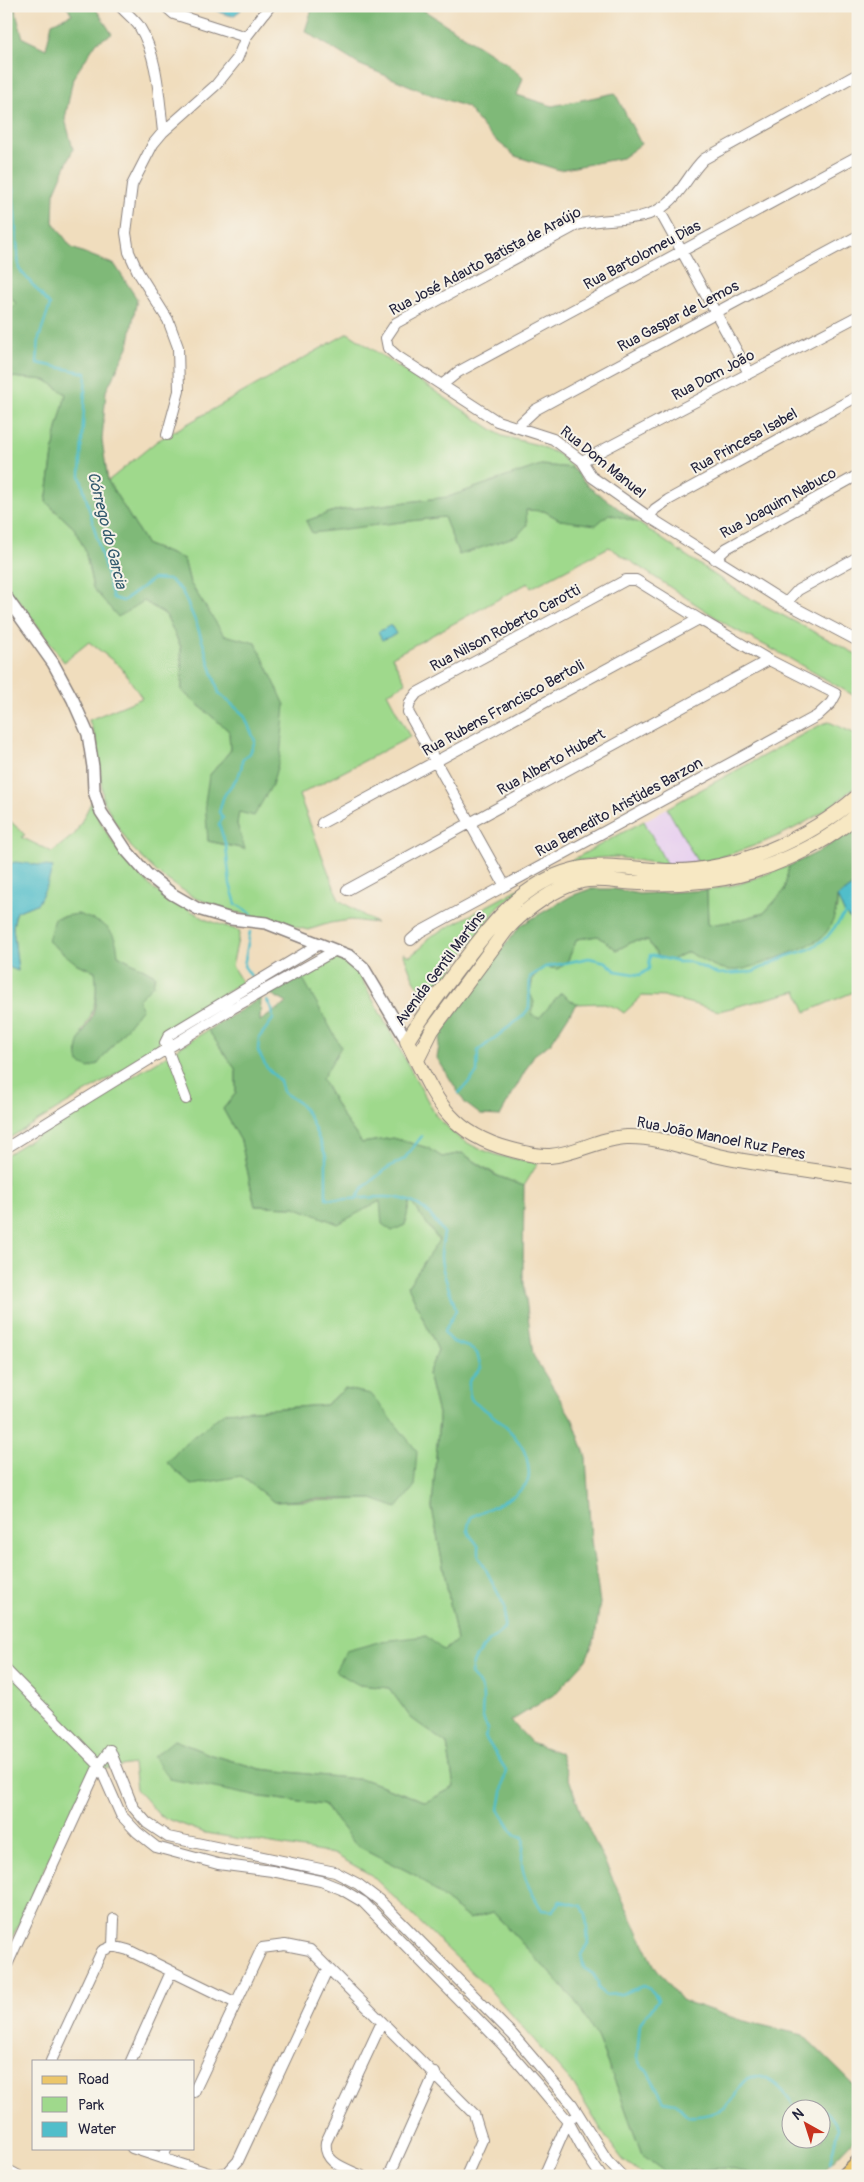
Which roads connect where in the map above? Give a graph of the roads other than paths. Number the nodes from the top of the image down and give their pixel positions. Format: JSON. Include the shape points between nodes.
{"nodes":[{"id":1,"x":120,"y":6,"type":"edge"},
{"id":2,"x":165,"y":6,"type":"edge"},
{"id":3,"x":270,"y":6,"type":"edge"},
{"id":4,"x":246,"y":38,"type":"junction"},
{"id":5,"x":858,"y":74,"type":"edge"},
{"id":6,"x":162,"y":132,"type":"junction"},
{"id":7,"x":858,"y":156,"type":"edge"},
{"id":8,"x":659,"y":210,"type":"junction"},
{"id":9,"x":858,"y":236,"type":"edge"},
{"id":10,"x":683,"y":250,"type":"junction"},
{"id":11,"x":717,"y":312,"type":"junction"},
{"id":12,"x":858,"y":316,"type":"edge"},
{"id":13,"x":386,"y":338,"type":"joint"},
{"id":14,"x":749,"y":373,"type":"junction"},
{"id":15,"x":443,"y":384,"type":"junction"},
{"id":16,"x":858,"y":396,"type":"edge"},
{"id":17,"x":519,"y":428,"type":"junction"},
{"id":18,"x":167,"y":435,"type":"dead end"},
{"id":19,"x":582,"y":461,"type":"junction"},
{"id":20,"x":858,"y":475,"type":"edge"},
{"id":21,"x":649,"y":517,"type":"junction"},
{"id":22,"x":858,"y":556,"type":"edge"},
{"id":23,"x":715,"y":559,"type":"junction"},
{"id":24,"x":6,"y":597,"type":"edge"},
{"id":25,"x":786,"y":603,"type":"junction"},
{"id":26,"x":699,"y":619,"type":"junction"},
{"id":27,"x":858,"y":641,"type":"edge"},
{"id":28,"x":769,"y":660,"type":"junction"},
{"id":29,"x":436,"y":762,"type":"junction"},
{"id":30,"x":858,"y":796,"type":"edge"},
{"id":31,"x":858,"y":814,"type":"edge"},
{"id":32,"x":322,"y":823,"type":"dead end"},
{"id":33,"x":470,"y":824,"type":"junction"},
{"id":34,"x":505,"y":886,"type":"junction"},
{"id":35,"x":347,"y":890,"type":"dead end"},
{"id":36,"x":411,"y":940,"type":"dead end"},
{"id":37,"x":318,"y":945,"type":"junction"},
{"id":38,"x":336,"y":950,"type":"junction"},
{"id":39,"x":420,"y":1019,"type":"junction"},
{"id":40,"x":432,"y":1030,"type":"junction"},
{"id":41,"x":407,"y":1041,"type":"junction"},
{"id":42,"x":167,"y":1050,"type":"junction"},
{"id":43,"x":417,"y":1060,"type":"junction"},
{"id":44,"x":186,"y":1099,"type":"dead end"},
{"id":45,"x":6,"y":1148,"type":"edge"},
{"id":46,"x":858,"y":1178,"type":"edge"},
{"id":47,"x":6,"y":1670,"type":"edge"},
{"id":48,"x":99,"y":1766,"type":"junction"},
{"id":49,"x":114,"y":1919,"type":"dead end"},
{"id":50,"x":113,"y":1946,"type":"junction"},
{"id":51,"x":6,"y":1967,"type":"edge"},
{"id":52,"x":328,"y":1968,"type":"junction"},
{"id":53,"x":171,"y":1972,"type":"junction"},
{"id":54,"x":236,"y":2003,"type":"junction"},
{"id":55,"x":382,"y":2022,"type":"junction"},
{"id":56,"x":51,"y":2060,"type":"edge"},
{"id":57,"x":131,"y":2060,"type":"edge"},
{"id":58,"x":434,"y":2073,"type":"junction"},
{"id":59,"x":195,"y":2090,"type":"edge"},
{"id":60,"x":578,"y":2115,"type":"junction"},
{"id":61,"x":568,"y":2121,"type":"junction"},
{"id":62,"x":138,"y":2150,"type":"edge"},
{"id":63,"x":166,"y":2150,"type":"edge"},
{"id":64,"x":162,"y":2158,"type":"junction"},
{"id":65,"x":858,"y":2163,"type":"edge"},
{"id":66,"x":6,"y":2169,"type":"edge"},
{"id":67,"x":19,"y":2176,"type":"edge"},
{"id":68,"x":362,"y":2176,"type":"edge"},
{"id":69,"x":389,"y":2176,"type":"edge"},
{"id":70,"x":466,"y":2176,"type":"edge"},
{"id":71,"x":544,"y":2176,"type":"edge"},
{"id":72,"x":601,"y":2176,"type":"edge"},
{"id":73,"x":622,"y":2176,"type":"edge"},
{"id":74,"x":845,"y":2176,"type":"edge"}],
"edges":[{"from":1,"to":6,"type":"street","via":[[139,26],[152,56]]},
{"from":2,"to":4,"type":"street","via":[[174,14]]},
{"from":3,"to":4,"type":"street"},
{"from":4,"to":6,"type":"street","via":[[238,59],[216,85]]},
{"from":5,"to":8,"type":"street","name":"Rua José Adauto Batista de Araújo","via":[[711,154],[698,164],[675,197]]},
{"from":6,"to":18,"type":"street","via":[[152,144],[132,185],[126,233],[129,252],[138,272],[168,320],[178,347],[179,391]]},
{"from":7,"to":10,"type":"street","name":"Rua Bartolomeu Dias"},
{"from":8,"to":10,"type":"street"},
{"from":8,"to":13,"type":"street","name":"Rua José Adauto Batista de Araújo","via":[[635,219],[600,219],[577,226],[396,323]]},
{"from":9,"to":11,"type":"street","name":"Rua Gaspar de Lemos"},
{"from":10,"to":11,"type":"street"},
{"from":10,"to":15,"type":"street","name":"Rua Bartolomeu Dias","via":[[458,372]]},
{"from":11,"to":14,"type":"street"},
{"from":11,"to":17,"type":"street","name":"Rua Gaspar de Lemos","via":[[535,410]]},
{"from":12,"to":14,"type":"street","name":"Rua Dom João"},
{"from":13,"to":15,"type":"street","name":"Rua Dom Manuel","via":[[388,348],[396,356]]},
{"from":14,"to":19,"type":"street","name":"Rua Dom João"},
{"from":15,"to":17,"type":"street","name":"Rua Dom Manuel","via":[[497,421]]},
{"from":16,"to":21,"type":"street","name":"Rua Princesa Isabel","via":[[668,500]]},
{"from":17,"to":19,"type":"street","name":"Rua Dom Manuel","via":[[554,439]]},
{"from":19,"to":21,"type":"street","name":"Rua Dom Manuel","via":[[592,477]]},
{"from":20,"to":23,"type":"street","name":"Rua Joaquim Nabuco","via":[[727,548]]},
{"from":21,"to":23,"type":"street","name":"Rua Dom Manuel"},
{"from":22,"to":25,"type":"street","via":[[798,590]]},
{"from":23,"to":25,"type":"street","name":"Rua Dom Manuel"},
{"from":24,"to":37,"type":"street","name":"Rua João Manoel Ruz Peres","via":[[53,664],[73,700],[88,734],[94,791],[100,812],[142,868],[172,894],[198,909],[231,919],[266,923]]},
{"from":25,"to":27,"type":"street","name":"Rua Dom Manuel"},
{"from":26,"to":28,"type":"street"},
{"from":26,"to":29,"type":"street","name":"Rua Rubens Francisco Bertoli"},
{"from":26,"to":29,"type":"street","name":"Rua Nilson Roberto Carotti","via":[[643,582],[626,580],[418,693],[410,702],[408,712]]},
{"from":28,"to":33,"type":"street","name":"Rua Alberto Hubert"},
{"from":28,"to":34,"type":"street","name":"Rua Benedito Aristides Barzon","via":[[836,694],[832,703],[817,716]]},
{"from":29,"to":32,"type":"street","name":"Rua Rubens Francisco Bertoli"},
{"from":29,"to":33,"type":"street"},
{"from":30,"to":39,"type":"main road","name":"Avenida Gentil Martins","via":[[815,827],[780,846],[748,858],[707,868],[669,871],[595,867],[572,870],[542,884],[518,899],[491,924]]},
{"from":31,"to":40,"type":"main road","name":"Avenida Gentil Martins","via":[[816,843],[750,872],[698,881],[592,880],[569,886],[520,915]]},
{"from":33,"to":34,"type":"street"},
{"from":33,"to":35,"type":"street","name":"Rua Alberto Hubert"},
{"from":34,"to":36,"type":"street","name":"Rua Benedito Aristides Barzon"},
{"from":37,"to":38,"type":"street","name":"Rua João Manoel Ruz Peres"},
{"from":37,"to":42,"type":"street","via":[[169,1035],[165,1043]]},
{"from":38,"to":41,"type":"street","name":"Rua João Manoel Ruz Peres","via":[[362,966]]},
{"from":38,"to":42,"type":"street","via":[[233,1008]]},
{"from":39,"to":40,"type":"street"},
{"from":39,"to":41,"type":"main road","name":"Avenida Gentil Martins"},
{"from":40,"to":43,"type":"main road","name":"Avenida Gentil Martins"},
{"from":41,"to":43,"type":"main road","name":"Rua João Manoel Ruz Peres"},
{"from":42,"to":44,"type":"street"},
{"from":42,"to":45,"type":"street"},
{"from":43,"to":46,"type":"main road","name":"Rua João Manoel Ruz Peres","via":[[436,1096],[459,1127],[495,1146],[548,1156],[626,1137],[649,1139],[770,1166]]},
{"from":47,"to":48,"type":"street"},
{"from":48,"to":51,"type":"street"},
{"from":48,"to":60,"type":"street","via":[[110,1750],[133,1807],[147,1823],[168,1837],[334,1872],[358,1884],[401,1921],[513,2035]]},
{"from":48,"to":61,"type":"street","via":[[121,1815],[156,1848],[218,1864],[321,1881],[363,1902],[502,2044]]},
{"from":49,"to":50,"type":"street"},
{"from":50,"to":53,"type":"street"},
{"from":50,"to":56,"type":"street","via":[[102,1952]]},
{"from":52,"to":54,"type":"street","via":[[310,1950],[285,1945],[262,1948]]},
{"from":52,"to":55,"type":"street"},
{"from":52,"to":64,"type":"street","via":[[238,2162],[228,2172],[214,2174]]},
{"from":53,"to":54,"type":"street"},
{"from":53,"to":57,"type":"street"},
{"from":54,"to":59,"type":"street"},
{"from":55,"to":58,"type":"street"},
{"from":55,"to":68,"type":"street","via":[[326,2142],[325,2151],[330,2160]]},
{"from":58,"to":69,"type":"street"},
{"from":58,"to":70,"type":"street","via":[[474,2114],[482,2140]]},
{"from":60,"to":61,"type":"street"},
{"from":60,"to":73,"type":"street","via":[[607,2160]]},
{"from":61,"to":71,"type":"street"},
{"from":61,"to":72,"type":"street"},
{"from":62,"to":64,"type":"street"},
{"from":63,"to":64,"type":"street"},
{"from":65,"to":74,"type":"main road"},
{"from":66,"to":67,"type":"street"}]}
